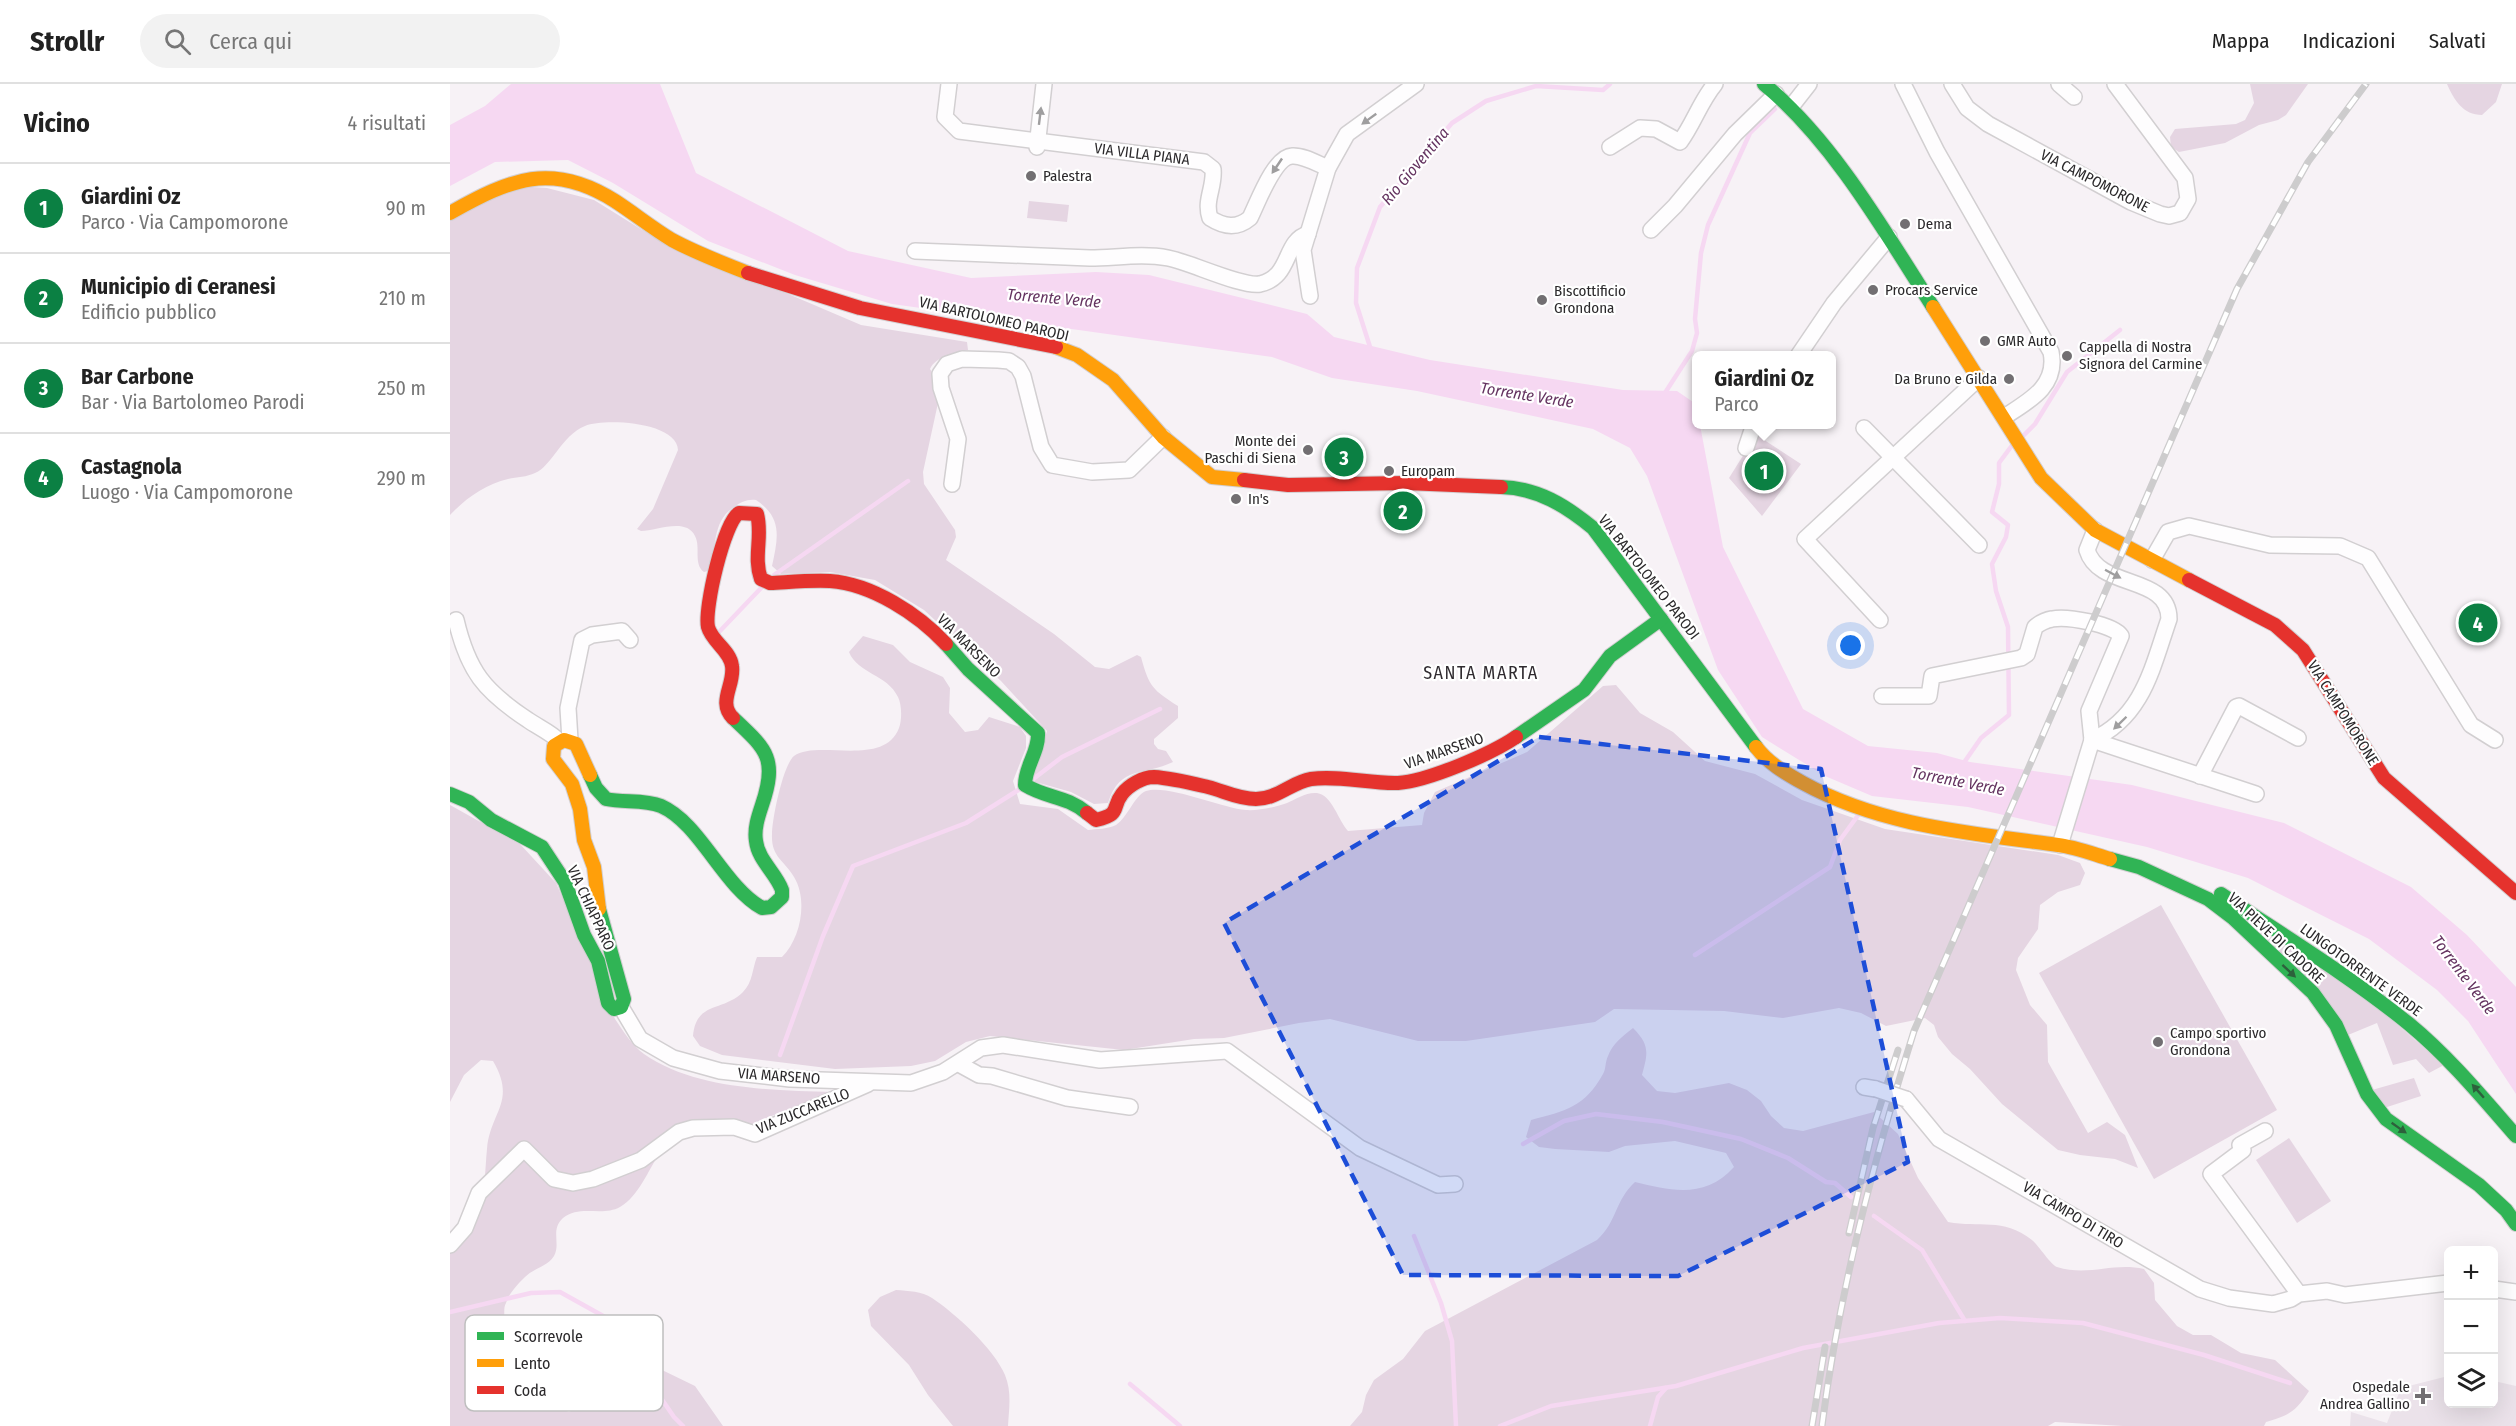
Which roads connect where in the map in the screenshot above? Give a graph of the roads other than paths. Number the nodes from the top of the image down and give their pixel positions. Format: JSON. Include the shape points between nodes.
{"nodes":[{"id":1,"x":949,"y":84,"type":"edge"},
{"id":2,"x":1044,"y":84,"type":"edge"},
{"id":3,"x":1416,"y":84,"type":"edge"},
{"id":4,"x":1715,"y":84,"type":"edge"},
{"id":5,"x":1809,"y":84,"type":"edge"},
{"id":6,"x":1903,"y":84,"type":"edge"},
{"id":7,"x":1952,"y":84,"type":"edge"},
{"id":8,"x":2059,"y":84,"type":"edge"},
{"id":9,"x":2115,"y":84,"type":"edge"},
{"id":10,"x":1770,"y":89,"type":"edge"},
{"id":11,"x":2074,"y":97,"type":"dead end"},
{"id":12,"x":1791,"y":106,"type":"junction"},
{"id":13,"x":1037,"y":144,"type":"junction"},
{"id":14,"x":1610,"y":147,"type":"dead end"},
{"id":15,"x":1328,"y":168,"type":"junction"},
{"id":16,"x":450,"y":213,"type":"edge"},
{"id":17,"x":1651,"y":230,"type":"dead end"},
{"id":18,"x":1308,"y":234,"type":"junction"},
{"id":19,"x":1889,"y":237,"type":"junction"},
{"id":20,"x":915,"y":251,"type":"dead end"},
{"id":21,"x":1310,"y":296,"type":"dead end"},
{"id":22,"x":1801,"y":351,"type":"edge"},
{"id":23,"x":1979,"y":378,"type":"junction"},
{"id":24,"x":2004,"y":417,"type":"junction"},
{"id":25,"x":1864,"y":428,"type":"dead end"},
{"id":26,"x":1752,"y":429,"type":"edge"},
{"id":27,"x":1163,"y":437,"type":"junction"},
{"id":28,"x":1746,"y":448,"type":"dead end"},
{"id":29,"x":1893,"y":458,"type":"junction"},
{"id":30,"x":952,"y":484,"type":"dead end"},
{"id":31,"x":2094,"y":530,"type":"junction"},
{"id":32,"x":1979,"y":545,"type":"dead end"},
{"id":33,"x":2152,"y":560,"type":"junction"},
{"id":34,"x":1661,"y":619,"type":"junction"},
{"id":35,"x":456,"y":620,"type":"dead end"},
{"id":36,"x":1880,"y":620,"type":"dead end"},
{"id":37,"x":630,"y":640,"type":"dead end"},
{"id":38,"x":1882,"y":696,"type":"dead end"},
{"id":39,"x":2298,"y":738,"type":"dead end"},
{"id":40,"x":564,"y":740,"type":"junction"},
{"id":41,"x":2495,"y":741,"type":"dead end"},
{"id":42,"x":2090,"y":746,"type":"junction"},
{"id":43,"x":2200,"y":776,"type":"junction"},
{"id":44,"x":450,"y":794,"type":"edge"},
{"id":45,"x":2256,"y":794,"type":"dead end"},
{"id":46,"x":2060,"y":845,"type":"junction"},
{"id":47,"x":2158,"y":872,"type":"junction"},
{"id":48,"x":2516,"y":893,"type":"edge"},
{"id":49,"x":621,"y":1007,"type":"junction"},
{"id":50,"x":959,"y":1064,"type":"junction"},
{"id":51,"x":874,"y":1082,"type":"junction"},
{"id":52,"x":1870,"y":1088,"type":"dead end"},
{"id":53,"x":1130,"y":1107,"type":"dead end"},
{"id":54,"x":2265,"y":1131,"type":"dead end"},
{"id":55,"x":2516,"y":1136,"type":"edge"},
{"id":56,"x":1455,"y":1184,"type":"dead end"},
{"id":57,"x":2516,"y":1224,"type":"edge"},
{"id":58,"x":450,"y":1245,"type":"edge"},
{"id":59,"x":2444,"y":1283,"type":"edge"},
{"id":60,"x":2498,"y":1290,"type":"edge"},
{"id":61,"x":2516,"y":1293,"type":"edge"},
{"id":62,"x":2299,"y":1294,"type":"junction"}],
"edges":[{"from":1,"to":13,"type":"street","via":[[945,117],[959,131]]},
{"from":13,"to":2,"type":"street","one_way":true},
{"from":3,"to":15,"type":"street","one_way":true,"via":[[1347,134]]},
{"from":4,"to":14,"type":"street","via":[[1680,142],[1656,129],[1640,128]]},
{"from":5,"to":12,"type":"street"},
{"from":6,"to":24,"type":"street","via":[[1937,152],[2051,352],[2052,370],[2047,384]]},
{"from":7,"to":9,"type":"street","name":"VIA CAMPOMORONE","via":[[1967,108],[1988,124],[2131,202],[2160,214],[2180,213],[2188,199],[2185,178]]},
{"from":8,"to":11,"type":"street"},
{"from":10,"to":12,"type":"street","name":"VIA CAMPOMORONE"},
{"from":10,"to":17,"type":"street","name":"VIA CAMPOMORONE","via":[[1676,206]]},
{"from":12,"to":19,"type":"street","name":"VIA CAMPOMORONE"},
{"from":15,"to":13,"type":"street","name":"VIA VILLA PIANA","one_way":true,"via":[[1294,156],[1284,158],[1250,218],[1235,226],[1210,218],[1207,201],[1213,169],[1204,162]]},
{"from":15,"to":18,"type":"street"},
{"from":16,"to":27,"type":"street","name":"VIA BARTOLOMEO PARODI","via":[[509,181],[526,177],[558,178],[582,185],[606,193],[665,236],[748,272],[849,305],[1077,355],[1113,380]]},
{"from":18,"to":20,"type":"street","via":[[1295,242],[1281,273],[1261,284],[1167,257]]},
{"from":18,"to":21,"type":"street","via":[[1303,250]]},
{"from":19,"to":22,"type":"street","via":[[1834,303]]},
{"from":19,"to":23,"type":"street","name":"VIA CAMPOMORONE"},
{"from":23,"to":24,"type":"street","name":"VIA CAMPOMORONE"},
{"from":23,"to":29,"type":"street"},
{"from":24,"to":31,"type":"street","name":"VIA CAMPOMORONE","via":[[2041,478]]},
{"from":25,"to":29,"type":"street"},
{"from":26,"to":28,"type":"street"},
{"from":27,"to":30,"type":"street","via":[[1129,470],[1092,472],[1059,467],[1048,461],[1041,447],[1023,376],[1016,365],[998,360],[955,360],[944,367],[940,379],[958,440]]},
{"from":27,"to":34,"type":"street","name":"VIA BARTOLOMEO PARODI","via":[[1190,461],[1222,480],[1288,485],[1406,483],[1508,487],[1551,498],[1593,528]]},
{"from":29,"to":32,"type":"street"},
{"from":29,"to":36,"type":"street","via":[[1805,539]]},
{"from":31,"to":33,"type":"street","name":"VIA CAMPOMORONE"},
{"from":31,"to":42,"type":"street","one_way":true,"via":[[2087,550],[2092,559],[2111,575],[2158,594],[2167,606],[2169,619],[2139,701],[2110,732]]},
{"from":33,"to":41,"type":"street","via":[[2168,532],[2189,526],[2270,545],[2340,546],[2368,558],[2471,725]]},
{"from":33,"to":48,"type":"street","name":"VIA CAMPOMORONE","via":[[2275,625],[2303,650],[2384,778]]},
{"from":34,"to":40,"type":"street","name":"VIA MARSENO","via":[[1610,656],[1584,690],[1497,750],[1418,779],[1399,783],[1311,779],[1257,799],[1152,777],[1135,783],[1121,795],[1120,807],[1110,817],[1096,820],[1072,801],[1038,793],[1025,785],[1024,774],[1039,742],[1038,733],[916,617],[887,597],[832,581],[770,583],[761,579],[755,549],[759,520],[757,514],[744,511],[731,520],[708,604],[707,626],[731,661],[726,711],[759,742],[769,760],[771,773],[755,837],[759,855],[781,887],[782,897],[771,907],[758,906],[666,808],[606,799],[596,788],[581,750]]},
{"from":34,"to":46,"type":"street","name":"VIA BARTOLOMEO PARODI","via":[[1762,755],[1808,787],[1836,801],[1890,818],[2008,840]]},
{"from":35,"to":40,"type":"street","via":[[464,653],[475,674],[508,705]]},
{"from":37,"to":40,"type":"street","via":[[622,631],[592,634],[582,640]]},
{"from":38,"to":42,"type":"street","via":[[1929,696],[1932,676],[2027,654],[2035,627],[2051,619],[2069,618],[2120,633],[2090,711]]},
{"from":39,"to":43,"type":"street","via":[[2236,707]]},
{"from":40,"to":49,"type":"street","via":[[552,750],[553,759],[572,784],[580,809],[600,913],[624,999]]},
{"from":42,"to":43,"type":"street"},
{"from":42,"to":46,"type":"street"},
{"from":43,"to":45,"type":"street"},
{"from":44,"to":49,"type":"street","name":"VIA CHIAPPARO","via":[[542,847],[575,905],[584,935],[598,961],[608,1003],[614,1009]]},
{"from":46,"to":47,"type":"street","name":"LUNGOTORRENTE VERDE"},
{"from":55,"to":47,"type":"street","name":"LUNGOTORRENTE VERDE","one_way":true,"via":[[2456,1067],[2409,1024],[2358,986],[2226,896],[2191,880]]},
{"from":47,"to":57,"type":"street","name":"VIA PIEVE DI CADORE","one_way":true,"via":[[2208,899],[2233,918],[2313,993],[2336,1025],[2367,1094],[2386,1119],[2480,1185]]},
{"from":49,"to":51,"type":"street","name":"VIA MARSENO","via":[[640,1039],[673,1058],[720,1071]]},
{"from":50,"to":51,"type":"street","name":"VIA MARSENO","via":[[911,1083]]},
{"from":50,"to":53,"type":"street","via":[[979,1075],[1067,1098]]},
{"from":50,"to":56,"type":"street","name":"VIA MARSENO","via":[[981,1048],[1003,1045],[1100,1060],[1227,1051],[1360,1148],[1438,1185]]},
{"from":51,"to":58,"type":"street","name":"VIA ZUCCARELLO","via":[[755,1134],[734,1127],[679,1132],[641,1160],[573,1183],[554,1179],[524,1149],[479,1193],[465,1228]]},
{"from":52,"to":62,"type":"street","name":"VIA CAMPO DI TIRO","bridge":true,"via":[[1906,1099],[1939,1139],[2200,1289],[2273,1304]]},
{"from":54,"to":62,"type":"street","via":[[2240,1145],[2243,1150],[2211,1174]]},
{"from":59,"to":62,"type":"street","name":"VIA CAMPO DI TIRO","via":[[2345,1295],[2327,1291]]},
{"from":60,"to":61,"type":"street"}]}
